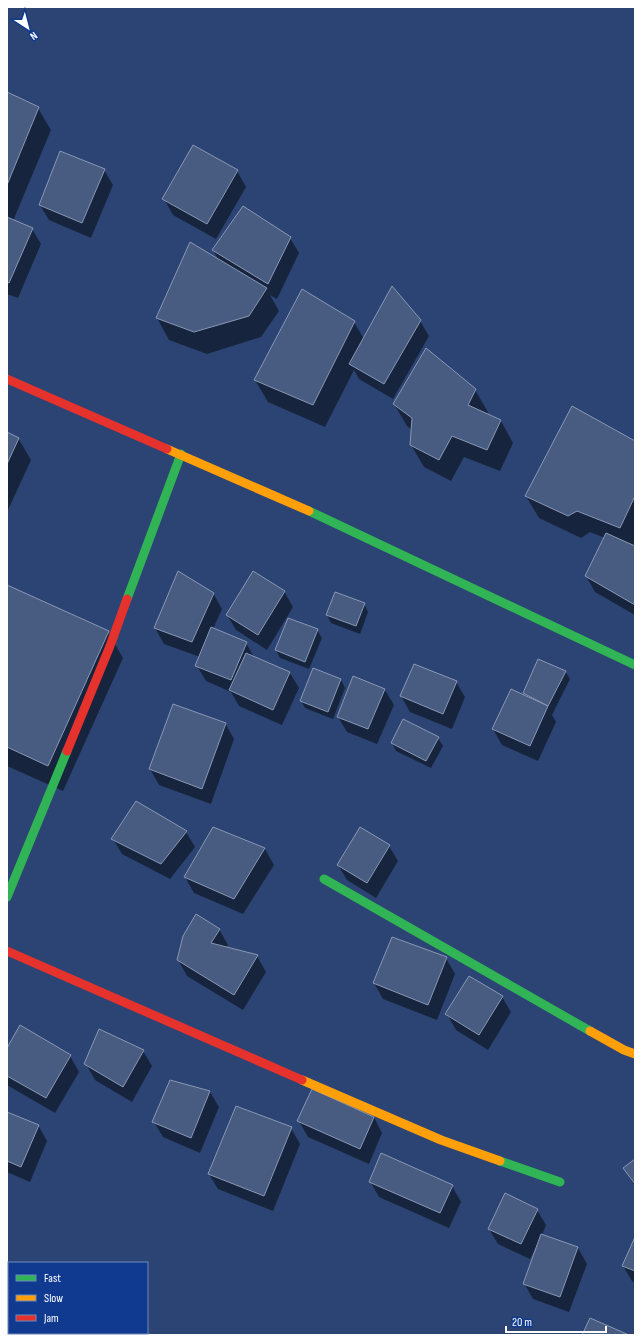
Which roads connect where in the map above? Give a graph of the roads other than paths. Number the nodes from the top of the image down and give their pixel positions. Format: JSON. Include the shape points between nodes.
{"nodes":[{"id":1,"x":7,"y":379,"type":"edge"},
{"id":2,"x":181,"y":454,"type":"junction"},
{"id":3,"x":635,"y":665,"type":"edge"},
{"id":4,"x":324,"y":879,"type":"dead end"},
{"id":5,"x":7,"y":897,"type":"edge"},
{"id":6,"x":7,"y":951,"type":"edge"},
{"id":7,"x":635,"y":1054,"type":"edge"},
{"id":8,"x":560,"y":1182,"type":"dead end"}],
"edges":[{"from":1,"to":2,"type":"street"},
{"from":2,"to":3,"type":"street","via":[[311,512]]},
{"from":2,"to":5,"type":"street","via":[[110,646]]},
{"from":4,"to":7,"type":"street"},
{"from":6,"to":8,"type":"street","via":[[441,1140]]}]}
